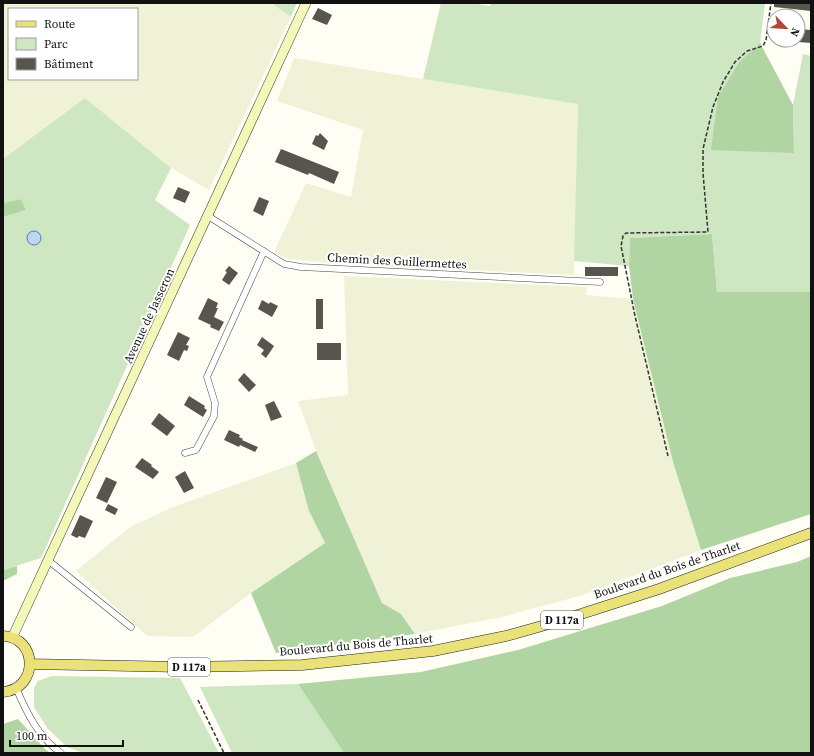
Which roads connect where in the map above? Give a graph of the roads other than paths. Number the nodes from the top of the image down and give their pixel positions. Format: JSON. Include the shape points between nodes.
{"nodes":[{"id":1,"x":306,"y":3,"type":"edge"},
{"id":2,"x":208,"y":216,"type":"junction"},
{"id":3,"x":264,"y":251,"type":"junction"},
{"id":4,"x":600,"y":282,"type":"dead end"},
{"id":5,"x":186,"y":453,"type":"dead end"},
{"id":6,"x":811,"y":533,"type":"edge"},
{"id":7,"x":49,"y":561,"type":"junction"},
{"id":8,"x":131,"y":627,"type":"dead end"},
{"id":9,"x":8,"y":637,"type":"edge"},
{"id":10,"x":30,"y":664,"type":"junction"},
{"id":11,"x":16,"y":688,"type":"junction"},
{"id":12,"x":3,"y":692,"type":"edge"},
{"id":13,"x":61,"y":753,"type":"edge"}],
"edges":[{"from":1,"to":2,"type":"main road","name":"Avenue de Jasseron"},
{"from":2,"to":3,"type":"street","name":"Chemin des Guillermettes"},
{"from":2,"to":7,"type":"main road","name":"Avenue de Jasseron"},
{"from":3,"to":4,"type":"street","name":"Chemin des Guillermettes","via":[[284,264],[301,267]]},
{"from":3,"to":5,"type":"street","via":[[207,377],[215,404],[214,416],[196,450]]},
{"from":6,"to":10,"type":"main road","name":"Boulevard du Bois de Tharlet","number":"D 117a","via":[[659,589],[556,622],[506,636],[434,651],[302,665],[182,667]]},
{"from":7,"to":8,"type":"street"},
{"from":7,"to":9,"type":"main road","name":"Avenue de Jasseron"},
{"from":9,"to":10,"type":"main road","via":[[24,646]]},
{"from":10,"to":11,"type":"main road","via":[[27,677]]},
{"from":11,"to":12,"type":"main road"},
{"from":11,"to":13,"type":"street","via":[[28,716],[41,735]]}]}
